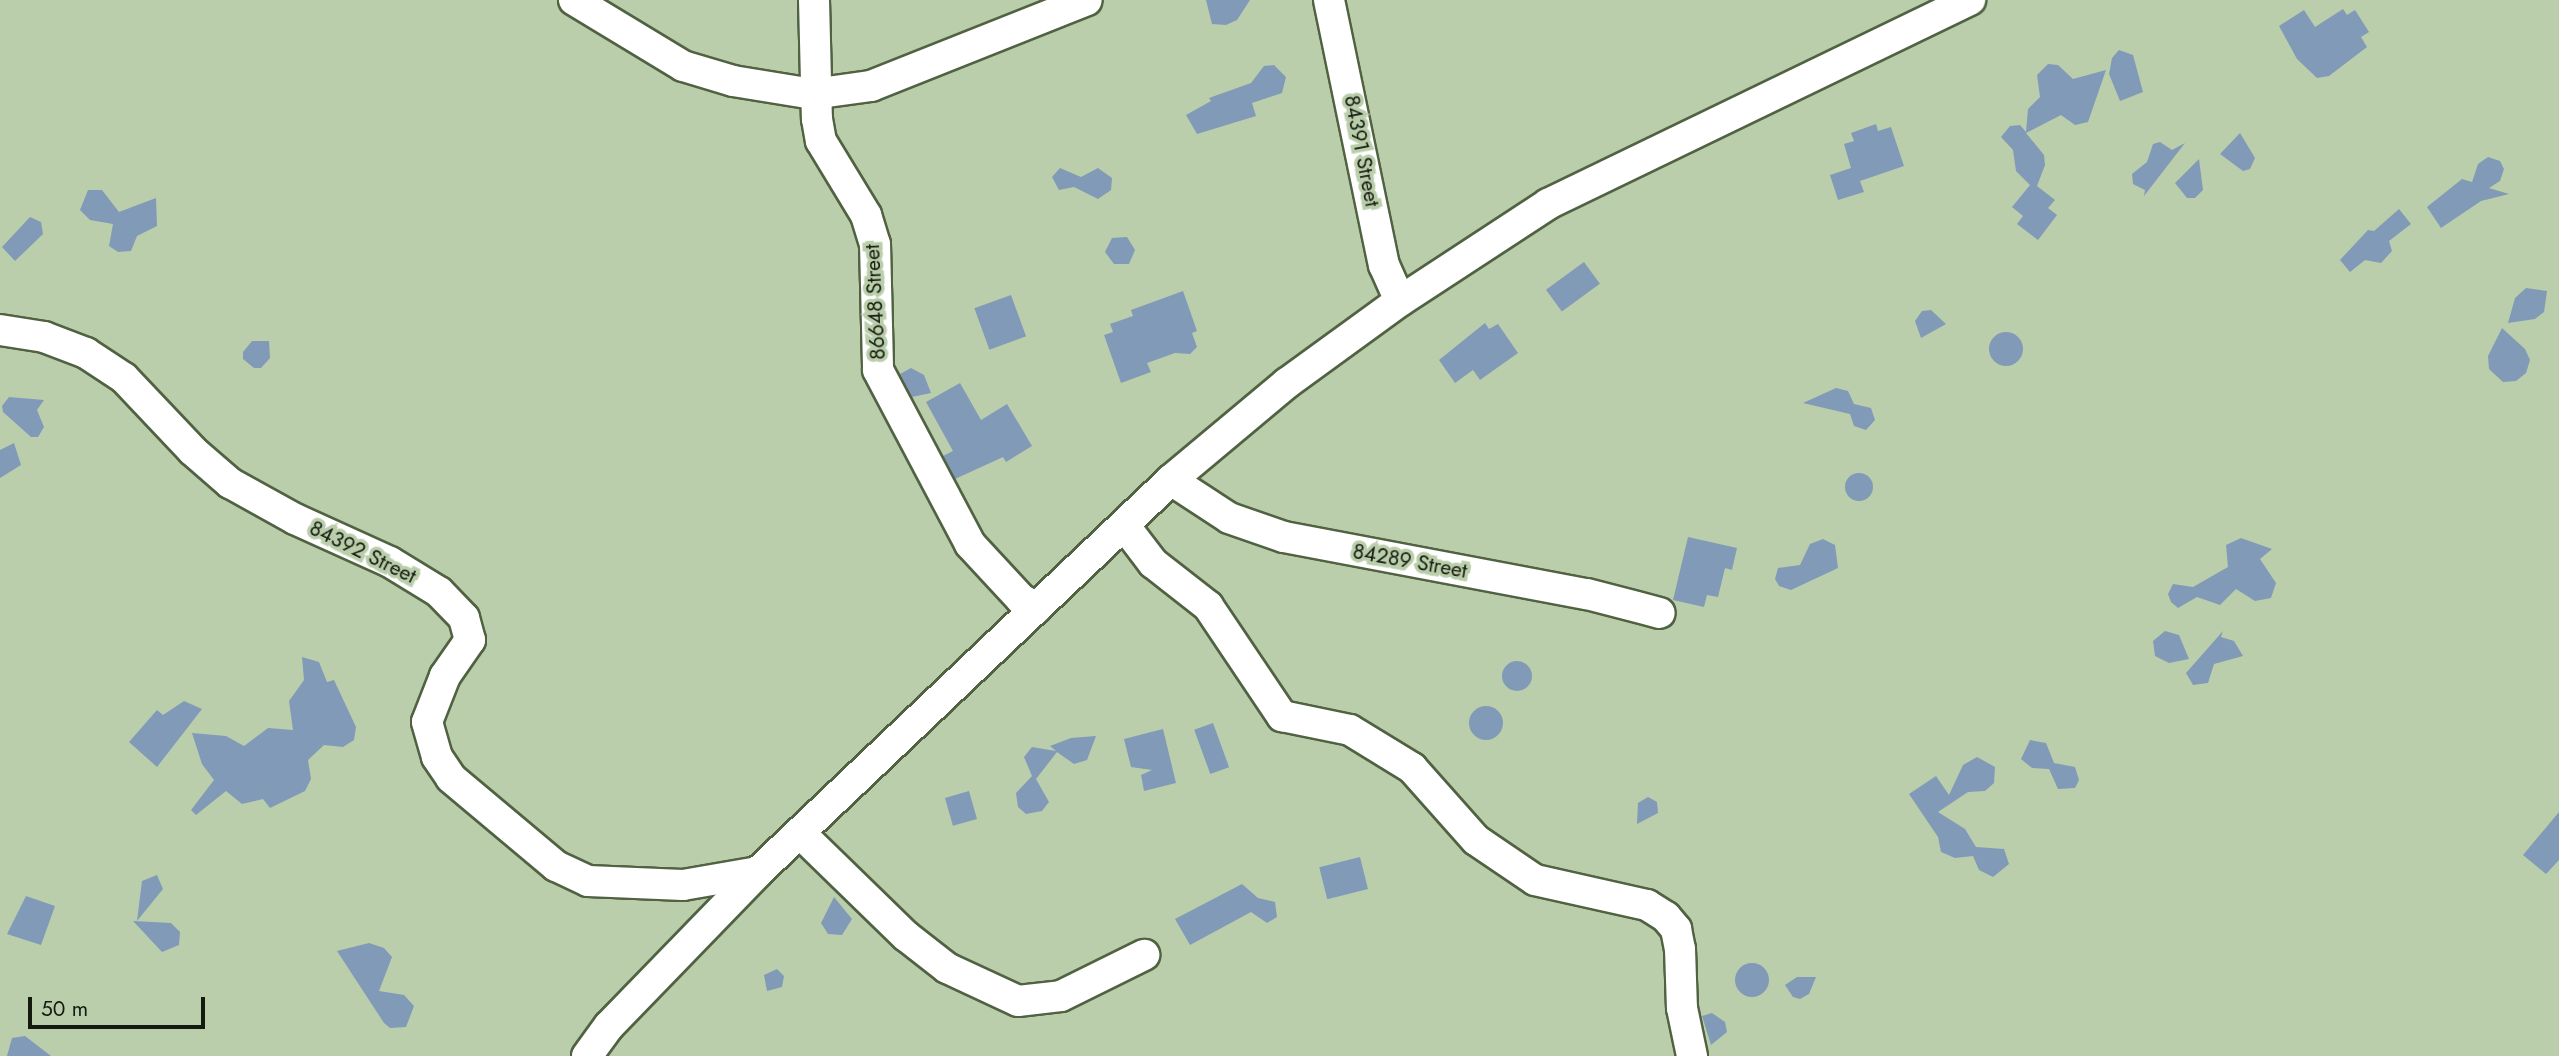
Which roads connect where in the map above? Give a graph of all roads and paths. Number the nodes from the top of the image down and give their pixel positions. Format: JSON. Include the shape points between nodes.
{"nodes":[{"id":1,"x":574,"y":0,"type":"edge"},
{"id":2,"x":814,"y":0,"type":"edge"},
{"id":3,"x":1087,"y":0,"type":"edge"},
{"id":4,"x":1329,"y":0,"type":"edge"},
{"id":5,"x":1970,"y":0,"type":"edge"},
{"id":6,"x":813,"y":94,"type":"junction"},
{"id":7,"x":1400,"y":301,"type":"junction"},
{"id":8,"x":0,"y":330,"type":"edge"},
{"id":9,"x":1171,"y":480,"type":"junction"},
{"id":10,"x":1124,"y":525,"type":"junction"},
{"id":11,"x":1037,"y":608,"type":"junction"},
{"id":12,"x":1660,"y":613,"type":"dead end"},
{"id":13,"x":800,"y":833,"type":"junction"},
{"id":14,"x":758,"y":872,"type":"junction"},
{"id":15,"x":1144,"y":955,"type":"dead end"},
{"id":16,"x":587,"y":1056,"type":"edge"},
{"id":17,"x":1692,"y":1056,"type":"edge"}],
"edges":[{"from":1,"to":6,"type":"street","via":[[683,66],[733,81]]},
{"from":2,"to":6,"type":"street","name":"86648 Street"},
{"from":3,"to":6,"type":"street","via":[[871,86]]},
{"from":4,"to":7,"type":"street","name":"84391 Street","via":[[1384,265]]},
{"from":5,"to":7,"type":"street","via":[[1548,204]]},
{"from":6,"to":11,"type":"street","name":"86648 Street","via":[[821,141],[866,215],[875,244],[878,370],[970,544],[1021,599]]},
{"from":7,"to":9,"type":"street","via":[[1287,383]]},
{"from":8,"to":14,"type":"street","name":"84392 Street","via":[[44,337],[86,353],[124,377],[192,452],[230,483],[295,519],[390,562],[439,592],[464,618],[470,640],[445,676],[429,712],[427,722],[437,757],[451,778],[556,866],[588,881],[682,885]]},
{"from":9,"to":10,"type":"street"},
{"from":9,"to":12,"type":"street","name":"84289 Street","via":[[1229,518],[1284,537],[1587,594]]},
{"from":10,"to":11,"type":"street"},
{"from":10,"to":17,"type":"street","via":[[1153,563],[1208,606],[1282,716],[1350,730],[1389,753],[1436,793],[1476,841],[1535,880],[1647,905],[1666,917],[1676,929],[1680,949],[1682,1007]]},
{"from":11,"to":13,"type":"street"},
{"from":13,"to":14,"type":"street"},
{"from":13,"to":15,"type":"street","via":[[854,889],[947,968],[1018,1001],[1061,996]]},
{"from":14,"to":16,"type":"street","via":[[609,1026]]}]}
